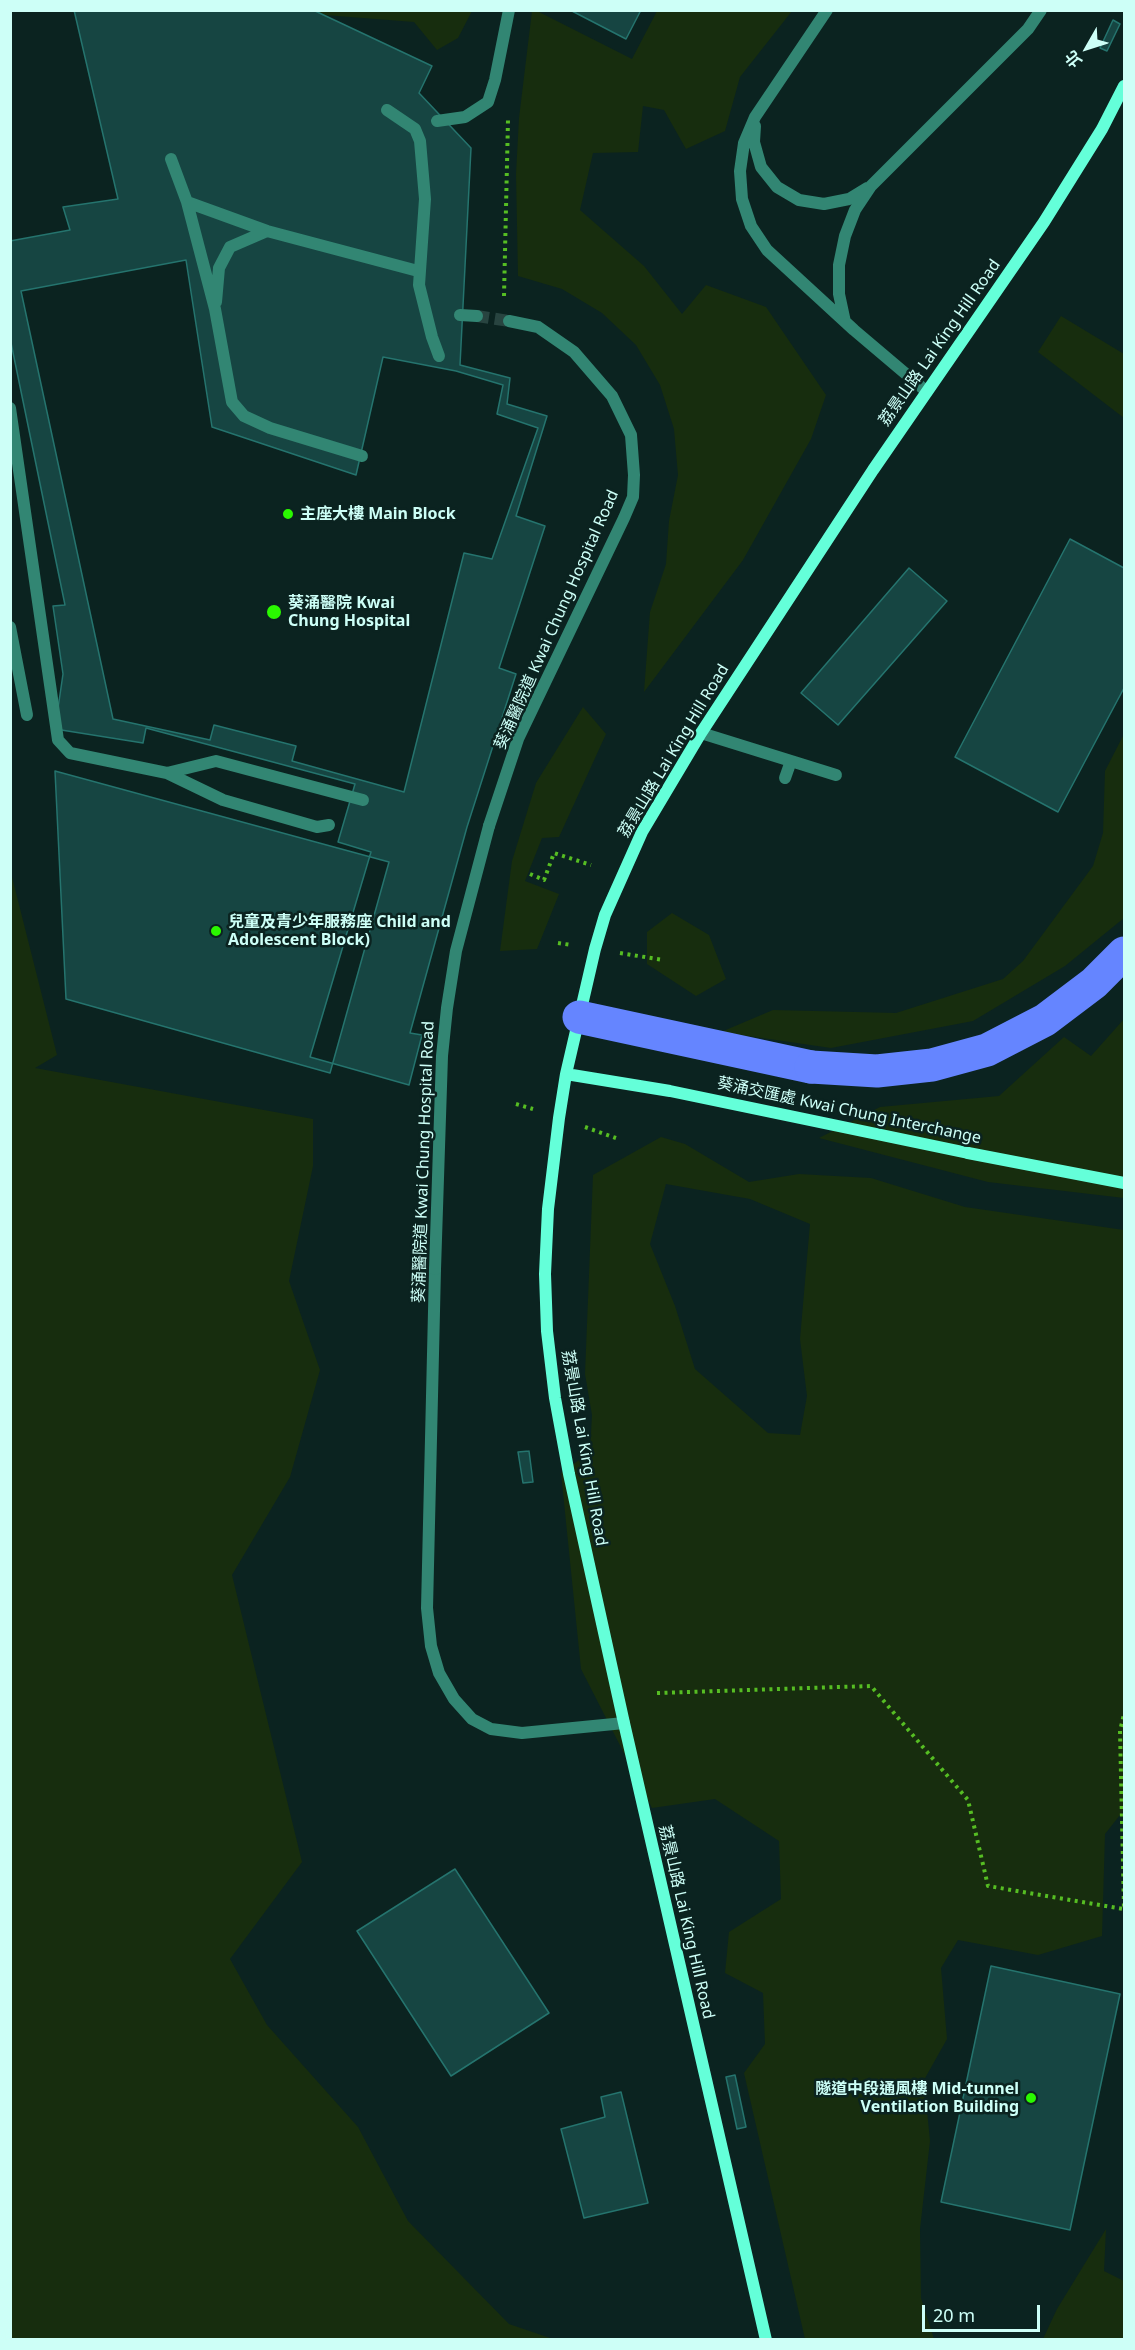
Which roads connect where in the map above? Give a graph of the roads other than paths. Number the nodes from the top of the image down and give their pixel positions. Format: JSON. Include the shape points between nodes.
{"nodes":[{"id":1,"x":509,"y":10,"type":"edge"},
{"id":2,"x":827,"y":10,"type":"edge"},
{"id":3,"x":1041,"y":10,"type":"edge"},
{"id":4,"x":1125,"y":86,"type":"edge"},
{"id":5,"x":387,"y":110,"type":"dead end"},
{"id":6,"x":755,"y":117,"type":"junction"},
{"id":7,"x":437,"y":122,"type":"dead end"},
{"id":8,"x":171,"y":159,"type":"dead end"},
{"id":9,"x":871,"y":186,"type":"junction"},
{"id":10,"x":187,"y":202,"type":"junction"},
{"id":11,"x":267,"y":231,"type":"junction"},
{"id":12,"x":418,"y":271,"type":"junction"},
{"id":13,"x":215,"y":309,"type":"junction"},
{"id":14,"x":460,"y":315,"type":"dead end"},
{"id":15,"x":477,"y":316,"type":"tunnel mouth"},
{"id":16,"x":509,"y":321,"type":"tunnel mouth"},
{"id":17,"x":845,"y":322,"type":"junction"},
{"id":18,"x":440,"y":356,"type":"dead end"},
{"id":19,"x":926,"y":391,"type":"junction"},
{"id":20,"x":10,"y":408,"type":"edge"},
{"id":21,"x":362,"y":456,"type":"dead end"},
{"id":22,"x":10,"y":627,"type":"edge"},
{"id":23,"x":27,"y":715,"type":"dead end"},
{"id":24,"x":701,"y":734,"type":"junction"},
{"id":25,"x":791,"y":761,"type":"junction"},
{"id":26,"x":167,"y":772,"type":"junction"},
{"id":27,"x":836,"y":775,"type":"dead end"},
{"id":28,"x":785,"y":778,"type":"dead end"},
{"id":29,"x":363,"y":800,"type":"dead end"},
{"id":30,"x":329,"y":825,"type":"dead end"},
{"id":31,"x":1125,"y":953,"type":"edge"},
{"id":32,"x":579,"y":1017,"type":"junction"},
{"id":33,"x":566,"y":1074,"type":"junction"},
{"id":34,"x":1125,"y":1183,"type":"edge"},
{"id":35,"x":624,"y":1723,"type":"junction"},
{"id":36,"x":766,"y":2340,"type":"edge"}],
"edges":[{"from":1,"to":7,"type":"street","via":[[488,102],[465,117]]},
{"from":2,"to":6,"type":"street"},
{"from":3,"to":9,"type":"street","via":[[1028,29]]},
{"from":4,"to":19,"type":"main road","name":"荔景山路 Lai King Hill Road","via":[[1044,222]]},
{"from":5,"to":12,"type":"street","via":[[415,129],[420,141],[425,199]]},
{"from":6,"to":9,"type":"street","via":[[754,142],[761,167],[777,187],[799,200],[824,204],[849,199]]},
{"from":6,"to":17,"type":"street","via":[[744,143],[740,171],[742,199],[751,226],[767,250]]},
{"from":8,"to":10,"type":"street"},
{"from":9,"to":17,"type":"street","via":[[855,210],[839,265],[839,294]]},
{"from":10,"to":11,"type":"street"},
{"from":10,"to":13,"type":"street"},
{"from":11,"to":12,"type":"street"},
{"from":11,"to":13,"type":"street","via":[[230,247],[219,268]]},
{"from":12,"to":18,"type":"street","via":[[426,316]]},
{"from":13,"to":21,"type":"street","via":[[232,402],[244,416],[270,428]]},
{"from":14,"to":15,"type":"street"},
{"from":16,"to":35,"type":"street","name":"葵涌醫院道 Kwai Chung Hospital Road","bridge":true,"via":[[538,327],[574,352],[612,396],[631,435],[633,497],[518,739],[489,826],[456,951],[442,1056],[427,1608],[439,1673],[472,1719],[491,1729],[522,1733]]},
{"from":17,"to":19,"type":"street"},
{"from":19,"to":24,"type":"main road","name":"荔景山路 Lai King Hill Road"},
{"from":20,"to":26,"type":"street","via":[[58,740],[70,753]]},
{"from":22,"to":23,"type":"street"},
{"from":24,"to":25,"type":"street"},
{"from":24,"to":32,"type":"main road","name":"荔景山路 Lai King Hill Road","via":[[642,831],[606,915]]},
{"from":25,"to":27,"type":"street"},
{"from":25,"to":28,"type":"street"},
{"from":26,"to":29,"type":"street","via":[[216,761]]},
{"from":26,"to":30,"type":"street","via":[[223,800],[317,826]]},
{"from":31,"to":32,"type":"highway","bridge":true,"via":[[1094,983],[1045,1020],[987,1050],[910,1068],[877,1071],[811,1067]]},
{"from":32,"to":33,"type":"main road","name":"荔景山路 Lai King Hill Road"},
{"from":33,"to":34,"type":"main road","name":"葵涌交匯處 Kwai Chung Interchange","bridge":true,"via":[[670,1091]]},
{"from":33,"to":35,"type":"main road","name":"荔景山路 Lai King Hill Road","via":[[548,1209],[547,1330],[569,1474]]},
{"from":35,"to":36,"type":"main road","name":"荔景山路 Lai King Hill Road"}]}
